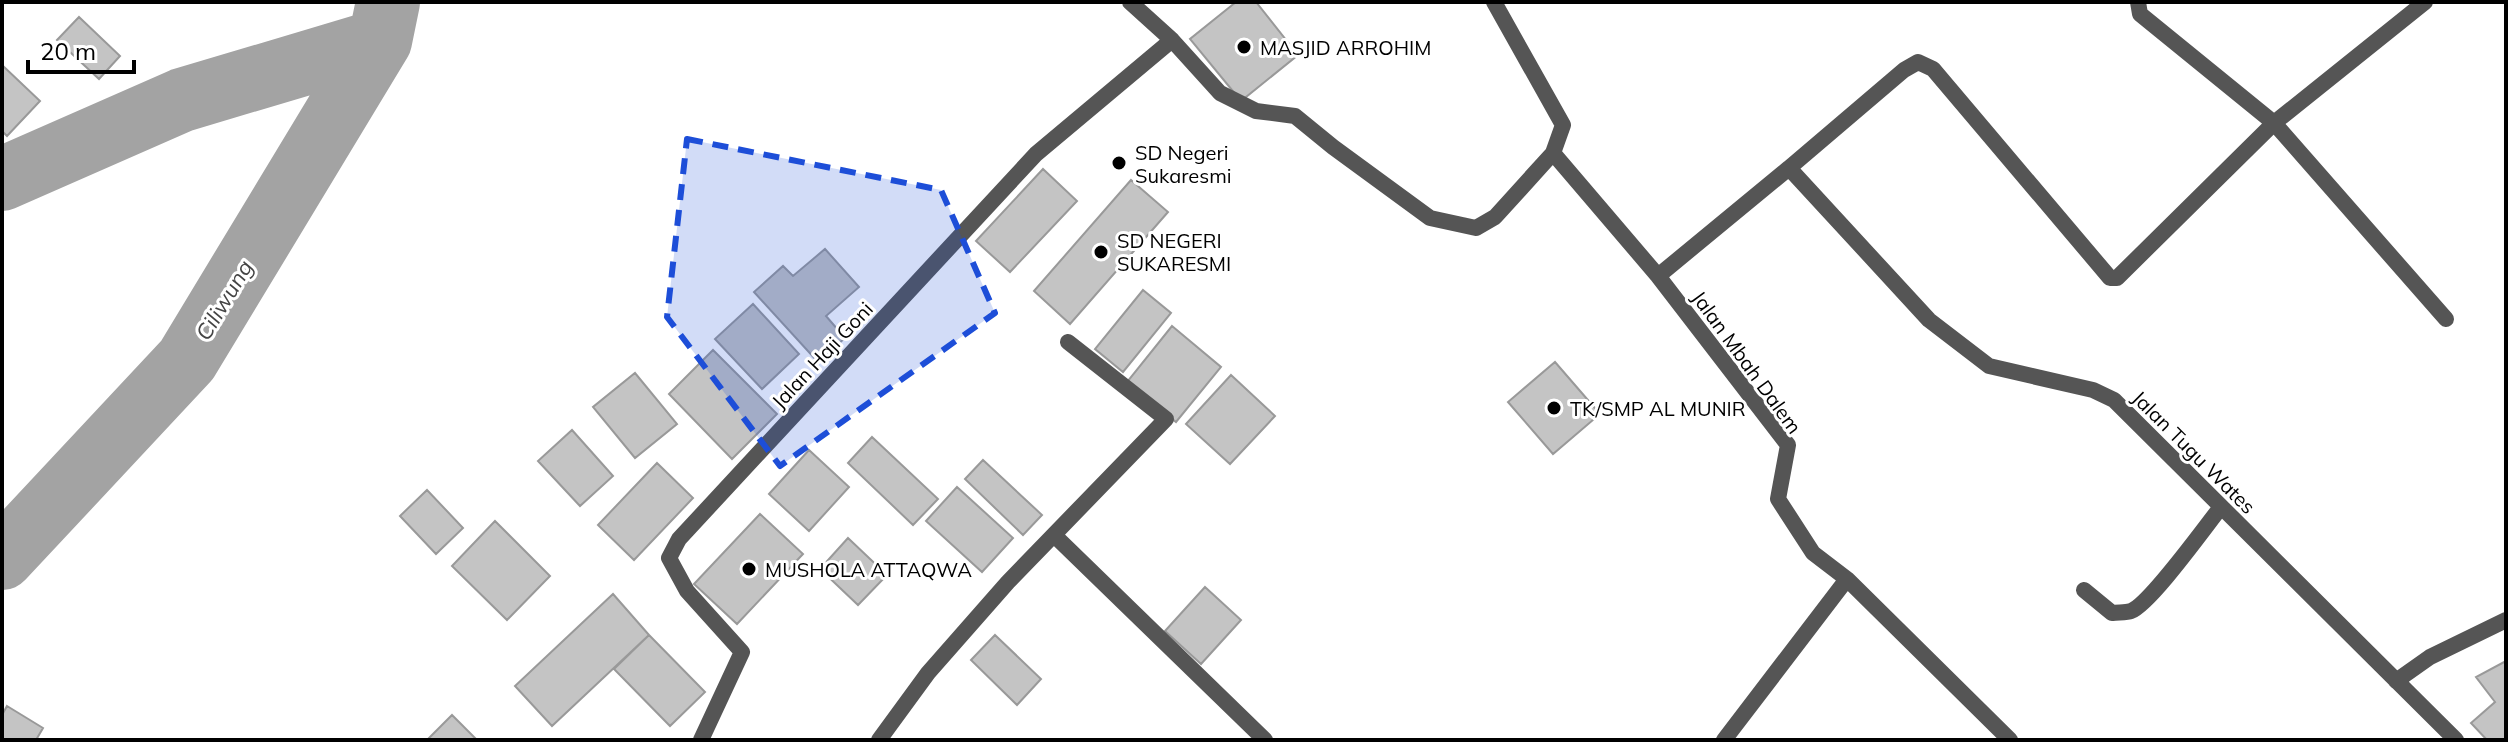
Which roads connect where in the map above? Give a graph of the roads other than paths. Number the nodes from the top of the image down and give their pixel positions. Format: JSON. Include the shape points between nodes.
{"nodes":[{"id":1,"x":1130,"y":2,"type":"edge"},
{"id":2,"x":1494,"y":2,"type":"edge"},
{"id":3,"x":2138,"y":2,"type":"edge"},
{"id":4,"x":2425,"y":2,"type":"edge"},
{"id":5,"x":1172,"y":40,"type":"junction"},
{"id":6,"x":2274,"y":123,"type":"junction"},
{"id":7,"x":1553,"y":153,"type":"junction"},
{"id":8,"x":1789,"y":168,"type":"junction"},
{"id":9,"x":1658,"y":276,"type":"junction"},
{"id":10,"x":2446,"y":319,"type":"dead end"},
{"id":11,"x":1068,"y":342,"type":"dead end"},
{"id":12,"x":2221,"y":507,"type":"junction"},
{"id":13,"x":1055,"y":536,"type":"junction"},
{"id":14,"x":1847,"y":579,"type":"junction"},
{"id":15,"x":2084,"y":590,"type":"dead end"},
{"id":16,"x":2506,"y":620,"type":"edge"},
{"id":17,"x":2396,"y":681,"type":"junction"},
{"id":18,"x":701,"y":740,"type":"edge"},
{"id":19,"x":879,"y":740,"type":"edge"},
{"id":20,"x":1265,"y":740,"type":"edge"},
{"id":21,"x":1724,"y":740,"type":"edge"},
{"id":22,"x":2010,"y":740,"type":"edge"},
{"id":23,"x":2456,"y":740,"type":"edge"}],
"edges":[{"from":1,"to":5,"type":"street"},
{"from":2,"to":7,"type":"street","via":[[1563,125]]},
{"from":3,"to":6,"type":"street","via":[[2140,14]]},
{"from":4,"to":6,"type":"street"},
{"from":5,"to":7,"type":"street","via":[[1220,93],[1256,111],[1295,116],[1430,218],[1476,228],[1495,217]]},
{"from":5,"to":18,"type":"street","name":"Jalan Haji Goni","via":[[1036,154],[679,539],[669,558],[687,591],[742,652]]},
{"from":6,"to":8,"type":"street","via":[[2120,275],[2110,278],[1933,69],[1918,62]]},
{"from":6,"to":10,"type":"street"},
{"from":7,"to":9,"type":"street","name":"Jalan Mbah Dalem"},
{"from":8,"to":9,"type":"street"},
{"from":8,"to":12,"type":"street","name":"Jalan Tugu Wates","via":[[1929,320],[1989,366],[2093,390],[2114,400]]},
{"from":9,"to":14,"type":"street","name":"Jalan Mbah Dalem","via":[[1788,445],[1778,499],[1813,553]]},
{"from":11,"to":13,"type":"street","via":[[1166,419]]},
{"from":12,"to":15,"type":"street","via":[[2131,611],[2112,613]]},
{"from":12,"to":17,"type":"street","name":"Jalan Tugu Wates"},
{"from":13,"to":19,"type":"street","via":[[938,662]]},
{"from":13,"to":20,"type":"street"},
{"from":14,"to":21,"type":"street"},
{"from":14,"to":22,"type":"street","name":"Jalan Mbah Dalem"},
{"from":16,"to":17,"type":"street","via":[[2430,657]]},
{"from":17,"to":23,"type":"street","name":"Jalan Tugu Wates"}]}
